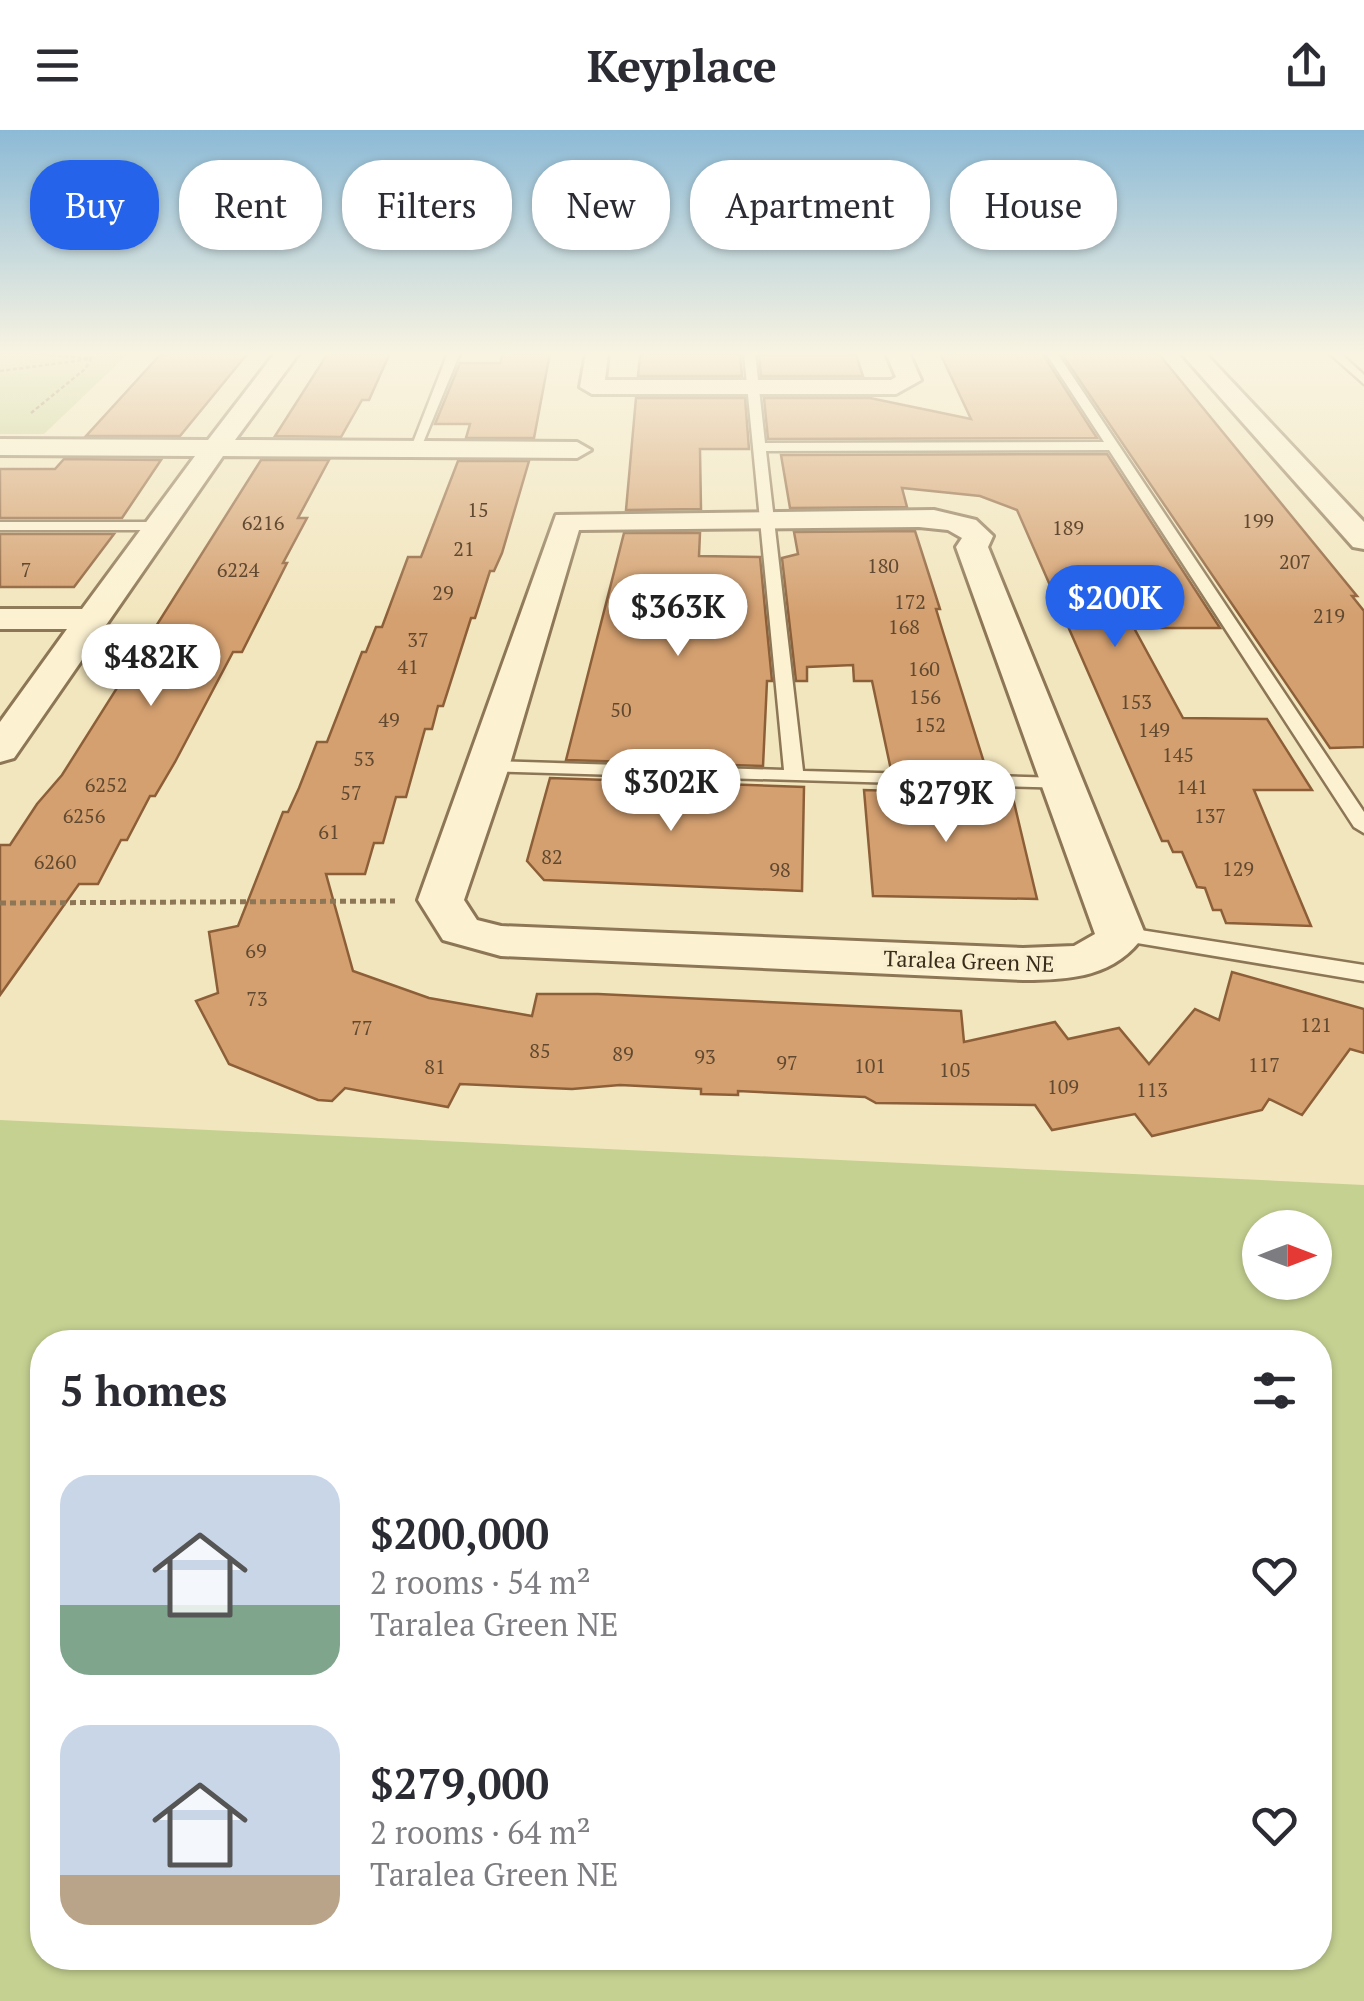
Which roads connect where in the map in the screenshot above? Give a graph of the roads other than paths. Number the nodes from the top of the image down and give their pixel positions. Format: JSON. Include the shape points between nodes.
{"nodes":[{"id":1,"x":222,"y":440,"type":"edge"},
{"id":2,"x":418,"y":440,"type":"edge"},
{"id":3,"x":580,"y":440,"type":"edge"},
{"id":4,"x":759,"y":440,"type":"edge"},
{"id":5,"x":1107,"y":440,"type":"edge"},
{"id":6,"x":1272,"y":440,"type":"edge"},
{"id":7,"x":1111,"y":446,"type":"junction"},
{"id":8,"x":12,"y":447,"type":"edge"},
{"id":9,"x":760,"y":447,"type":"junction"},
{"id":10,"x":216,"y":448,"type":"junction"},
{"id":11,"x":414,"y":450,"type":"junction"},
{"id":12,"x":578,"y":450,"type":"junction"},
{"id":13,"x":567,"y":520,"type":"junction"},
{"id":14,"x":765,"y":520,"type":"junction"},
{"id":15,"x":0,"y":526,"type":"edge"},
{"id":16,"x":157,"y":526,"type":"junction"},
{"id":17,"x":1364,"y":540,"type":"edge"},
{"id":18,"x":0,"y":619,"type":"edge"},
{"id":19,"x":94,"y":619,"type":"junction"},
{"id":20,"x":3,"y":743,"type":"edge"},
{"id":21,"x":489,"y":767,"type":"junction"},
{"id":22,"x":794,"y":778,"type":"junction"},
{"id":23,"x":1062,"y":784,"type":"junction"},
{"id":24,"x":1364,"y":827,"type":"edge"},
{"id":25,"x":1122,"y":934,"type":"junction"},
{"id":26,"x":1364,"y":973,"type":"edge"}],
"edges":[{"from":1,"to":10,"type":"street"},
{"from":2,"to":11,"type":"lane"},
{"from":3,"to":12,"type":"street"},
{"from":4,"to":9,"type":"lane"},
{"from":5,"to":7,"type":"lane"},
{"from":6,"to":17,"type":"street"},
{"from":7,"to":9,"type":"lane"},
{"from":7,"to":24,"type":"lane"},
{"from":8,"to":10,"type":"street"},
{"from":9,"to":14,"type":"lane"},
{"from":10,"to":11,"type":"street"},
{"from":10,"to":16,"type":"street"},
{"from":11,"to":12,"type":"street"},
{"from":12,"to":13,"type":"street"},
{"from":13,"to":14,"type":"street"},
{"from":13,"to":21,"type":"street"},
{"from":14,"to":22,"type":"lane"},
{"from":14,"to":23,"type":"street","via":[[919,518],[972,528],[978,536],[972,547]]},
{"from":15,"to":16,"type":"lane"},
{"from":16,"to":19,"type":"street"},
{"from":18,"to":19,"type":"street"},
{"from":19,"to":20,"type":"street"},
{"from":21,"to":22,"type":"lane"},
{"from":21,"to":25,"type":"street","name":"Taralea Green NE","via":[[441,900],[460,930],[520,942],[1070,964],[1111,949]]},
{"from":22,"to":23,"type":"lane"},
{"from":23,"to":25,"type":"street"},
{"from":25,"to":26,"type":"lane"}]}
